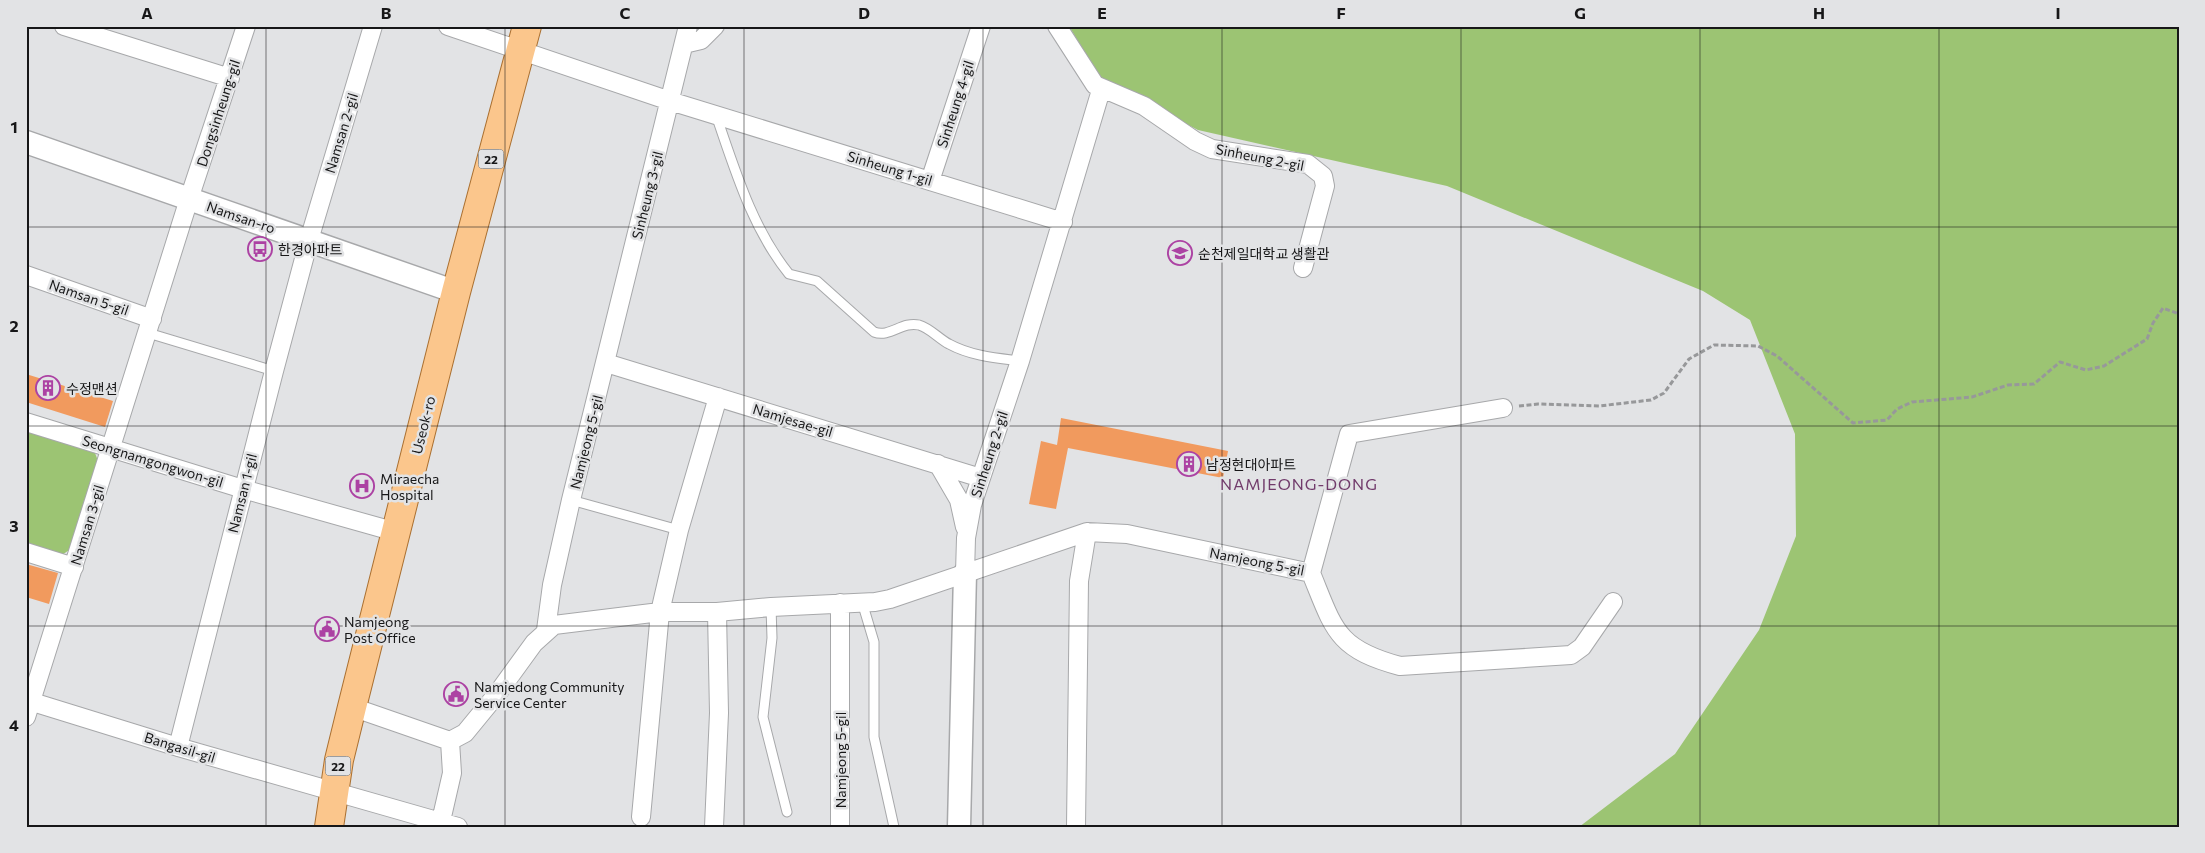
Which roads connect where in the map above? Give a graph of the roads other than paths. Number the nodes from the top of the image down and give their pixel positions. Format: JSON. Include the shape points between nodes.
{"nodes":[{"id":1,"x":64,"y":26,"type":"edge"},
{"id":2,"x":246,"y":26,"type":"edge"},
{"id":3,"x":373,"y":26,"type":"edge"},
{"id":4,"x":448,"y":26,"type":"edge"},
{"id":5,"x":688,"y":26,"type":"edge"},
{"id":6,"x":715,"y":26,"type":"edge"},
{"id":7,"x":981,"y":26,"type":"edge"},
{"id":8,"x":1057,"y":26,"type":"edge"},
{"id":9,"x":524,"y":39,"type":"edge"},
{"id":10,"x":684,"y":44,"type":"junction"},
{"id":11,"x":230,"y":78,"type":"junction"},
{"id":12,"x":1101,"y":90,"type":"junction"},
{"id":13,"x":670,"y":101,"type":"junction"},
{"id":14,"x":716,"y":115,"type":"junction"},
{"id":15,"x":26,"y":142,"type":"edge"},
{"id":16,"x":930,"y":181,"type":"junction"},
{"id":17,"x":189,"y":198,"type":"junction"},
{"id":18,"x":1063,"y":222,"type":"junction"},
{"id":19,"x":309,"y":240,"type":"junction"},
{"id":20,"x":1303,"y":268,"type":"dead end"},
{"id":21,"x":26,"y":275,"type":"edge"},
{"id":22,"x":456,"y":292,"type":"junction"},
{"id":23,"x":150,"y":326,"type":"junction"},
{"id":24,"x":1020,"y":361,"type":"junction"},
{"id":25,"x":606,"y":363,"type":"junction"},
{"id":26,"x":274,"y":372,"type":"junction"},
{"id":27,"x":718,"y":397,"type":"junction"},
{"id":28,"x":1503,"y":408,"type":"road end"},
{"id":29,"x":26,"y":422,"type":"edge"},
{"id":30,"x":111,"y":448,"type":"junction"},
{"id":31,"x":938,"y":464,"type":"junction"},
{"id":32,"x":981,"y":478,"type":"junction"},
{"id":33,"x":243,"y":489,"type":"junction"},
{"id":34,"x":571,"y":500,"type":"junction"},
{"id":35,"x":679,"y":530,"type":"junction"},
{"id":36,"x":396,"y":532,"type":"junction"},
{"id":37,"x":1087,"y":532,"type":"junction"},
{"id":38,"x":966,"y":534,"type":"junction"},
{"id":39,"x":26,"y":552,"type":"edge"},
{"id":40,"x":74,"y":567,"type":"junction"},
{"id":41,"x":965,"y":573,"type":"junction"},
{"id":42,"x":1311,"y":573,"type":"junction"},
{"id":43,"x":862,"y":602,"type":"junction"},
{"id":44,"x":1613,"y":602,"type":"dead end"},
{"id":45,"x":840,"y":603,"type":"junction"},
{"id":46,"x":771,"y":607,"type":"junction"},
{"id":47,"x":660,"y":612,"type":"junction"},
{"id":48,"x":717,"y":612,"type":"junction"},
{"id":49,"x":546,"y":630,"type":"junction"},
{"id":50,"x":28,"y":706,"type":"edge"},
{"id":51,"x":352,"y":707,"type":"junction"},
{"id":52,"x":450,"y":741,"type":"junction"},
{"id":53,"x":178,"y":747,"type":"junction"},
{"id":54,"x":333,"y":792,"type":"junction"},
{"id":55,"x":787,"y":812,"type":"dead end"},
{"id":56,"x":641,"y":817,"type":"dead end"},
{"id":57,"x":441,"y":821,"type":"junction"},
{"id":58,"x":329,"y":827,"type":"edge"},
{"id":59,"x":458,"y":827,"type":"edge"},
{"id":60,"x":714,"y":827,"type":"edge"},
{"id":61,"x":840,"y":827,"type":"edge"},
{"id":62,"x":894,"y":827,"type":"edge"},
{"id":63,"x":959,"y":827,"type":"edge"},
{"id":64,"x":1076,"y":827,"type":"edge"}],
"edges":[{"from":1,"to":11,"type":"street"},
{"from":2,"to":11,"type":"street","name":"Dongsinheung-gil"},
{"from":3,"to":19,"type":"street","name":"Namsan 2-gil"},
{"from":4,"to":9,"type":"street","name":"Sinheung 1-gil"},
{"from":5,"to":10,"type":"street","name":"Sinheung 3-gil"},
{"from":6,"to":10,"type":"street","via":[[701,40]]},
{"from":7,"to":16,"type":"street","name":"Sinheung 4-gil"},
{"from":8,"to":12,"type":"street"},
{"from":9,"to":13,"type":"street","name":"Sinheung 1-gil"},
{"from":9,"to":22,"type":"main road","name":"Useok-ro","number":"22"},
{"from":10,"to":13,"type":"street","name":"Sinheung 3-gil"},
{"from":11,"to":17,"type":"street","name":"Dongsinheung-gil"},
{"from":12,"to":18,"type":"street","name":"Sinheung 2-gil"},
{"from":12,"to":20,"type":"street","name":"Sinheung 2-gil","via":[[1144,106],[1212,149],[1308,164],[1323,176],[1325,186]]},
{"from":13,"to":14,"type":"street","name":"Sinheung 1-gil"},
{"from":13,"to":25,"type":"street","name":"Sinheung 3-gil"},
{"from":14,"to":16,"type":"street","name":"Sinheung 1-gil"},
{"from":14,"to":24,"type":"lane","via":[[743,195],[789,274],[817,281],[881,335],[918,325],[948,344],[970,353]]},
{"from":15,"to":17,"type":"street","name":"Namsan-ro"},
{"from":16,"to":18,"type":"street","name":"Sinheung 1-gil"},
{"from":17,"to":19,"type":"street","name":"Namsan-ro"},
{"from":17,"to":23,"type":"street","name":"Namsan 3-gil"},
{"from":18,"to":24,"type":"street","name":"Sinheung 2-gil"},
{"from":19,"to":22,"type":"street","name":"Namsan-ro"},
{"from":19,"to":26,"type":"street","name":"Namsan 1-gil"},
{"from":21,"to":23,"type":"street","name":"Namsan 5-gil"},
{"from":22,"to":36,"type":"main road","name":"Useok-ro","number":"22"},
{"from":23,"to":26,"type":"lane"},
{"from":23,"to":30,"type":"street","name":"Namsan 3-gil"},
{"from":24,"to":32,"type":"street","name":"Sinheung 2-gil"},
{"from":25,"to":27,"type":"street","name":"Namjesae-gil"},
{"from":25,"to":34,"type":"street","name":"Namjeong 5-gil"},
{"from":26,"to":33,"type":"street","name":"Namsan 1-gil"},
{"from":27,"to":31,"type":"street","name":"Namjesae-gil"},
{"from":27,"to":35,"type":"street"},
{"from":28,"to":42,"type":"street","name":"Namjeong 5-gil","via":[[1349,434]]},
{"from":29,"to":30,"type":"street","name":"Seongnamgongwon-gil"},
{"from":30,"to":33,"type":"street","name":"Seongnamgongwon-gil"},
{"from":30,"to":40,"type":"street","name":"Namsan 3-gil"},
{"from":31,"to":32,"type":"street","name":"Namjesae-gil"},
{"from":31,"to":38,"type":"street","via":[[960,500]]},
{"from":32,"to":38,"type":"street","name":"Sinheung 2-gil"},
{"from":33,"to":36,"type":"street","name":"Seongnamgongwon-gil"},
{"from":33,"to":53,"type":"street","name":"Namsan 1-gil"},
{"from":34,"to":35,"type":"lane","name":"Namjeong 5-gil"},
{"from":34,"to":49,"type":"street","via":[[552,585]]},
{"from":35,"to":47,"type":"street"},
{"from":36,"to":51,"type":"main road","name":"Useok-ro","number":"22"},
{"from":37,"to":41,"type":"street","name":"Namjeong 5-gil"},
{"from":37,"to":42,"type":"street","name":"Namjeong 5-gil","via":[[1127,534]]},
{"from":37,"to":64,"type":"street","via":[[1078,581]]},
{"from":38,"to":41,"type":"street","name":"Sinheung 2-gil"},
{"from":39,"to":40,"type":"street"},
{"from":40,"to":50,"type":"street","name":"Namsan 3-gil"},
{"from":41,"to":43,"type":"street","name":"Namjeong 5-gil","via":[[890,598]]},
{"from":41,"to":63,"type":"street"},
{"from":42,"to":44,"type":"street","via":[[1338,632],[1353,649],[1400,666],[1571,655],[1582,647]]},
{"from":43,"to":45,"type":"street","name":"Namjeong 5-gil"},
{"from":43,"to":62,"type":"lane","via":[[874,642],[874,737]]},
{"from":45,"to":46,"type":"street","name":"Namjeong 5-gil"},
{"from":45,"to":61,"type":"street","name":"Namjeong 5-gil"},
{"from":46,"to":48,"type":"street","name":"Namjeong 5-gil"},
{"from":46,"to":55,"type":"lane","via":[[772,638],[763,717]]},
{"from":47,"to":48,"type":"street","name":"Namjeong 5-gil"},
{"from":47,"to":49,"type":"street","name":"Namjeong 5-gil","via":[[554,625]]},
{"from":47,"to":56,"type":"street"},
{"from":48,"to":60,"type":"street","via":[[719,714]]},
{"from":49,"to":52,"type":"street","via":[[465,733]]},
{"from":50,"to":53,"type":"street","name":"Bangasil-gil"},
{"from":51,"to":52,"type":"street"},
{"from":51,"to":54,"type":"main road","name":"Useok-ro","number":"22"},
{"from":52,"to":57,"type":"street","via":[[452,772]]},
{"from":53,"to":54,"type":"street","name":"Bangasil-gil"},
{"from":54,"to":57,"type":"street","name":"Bangasil-gil"},
{"from":54,"to":58,"type":"main road","name":"Useok-ro","number":"22"},
{"from":57,"to":59,"type":"street","name":"Bangasil-gil"}]}
